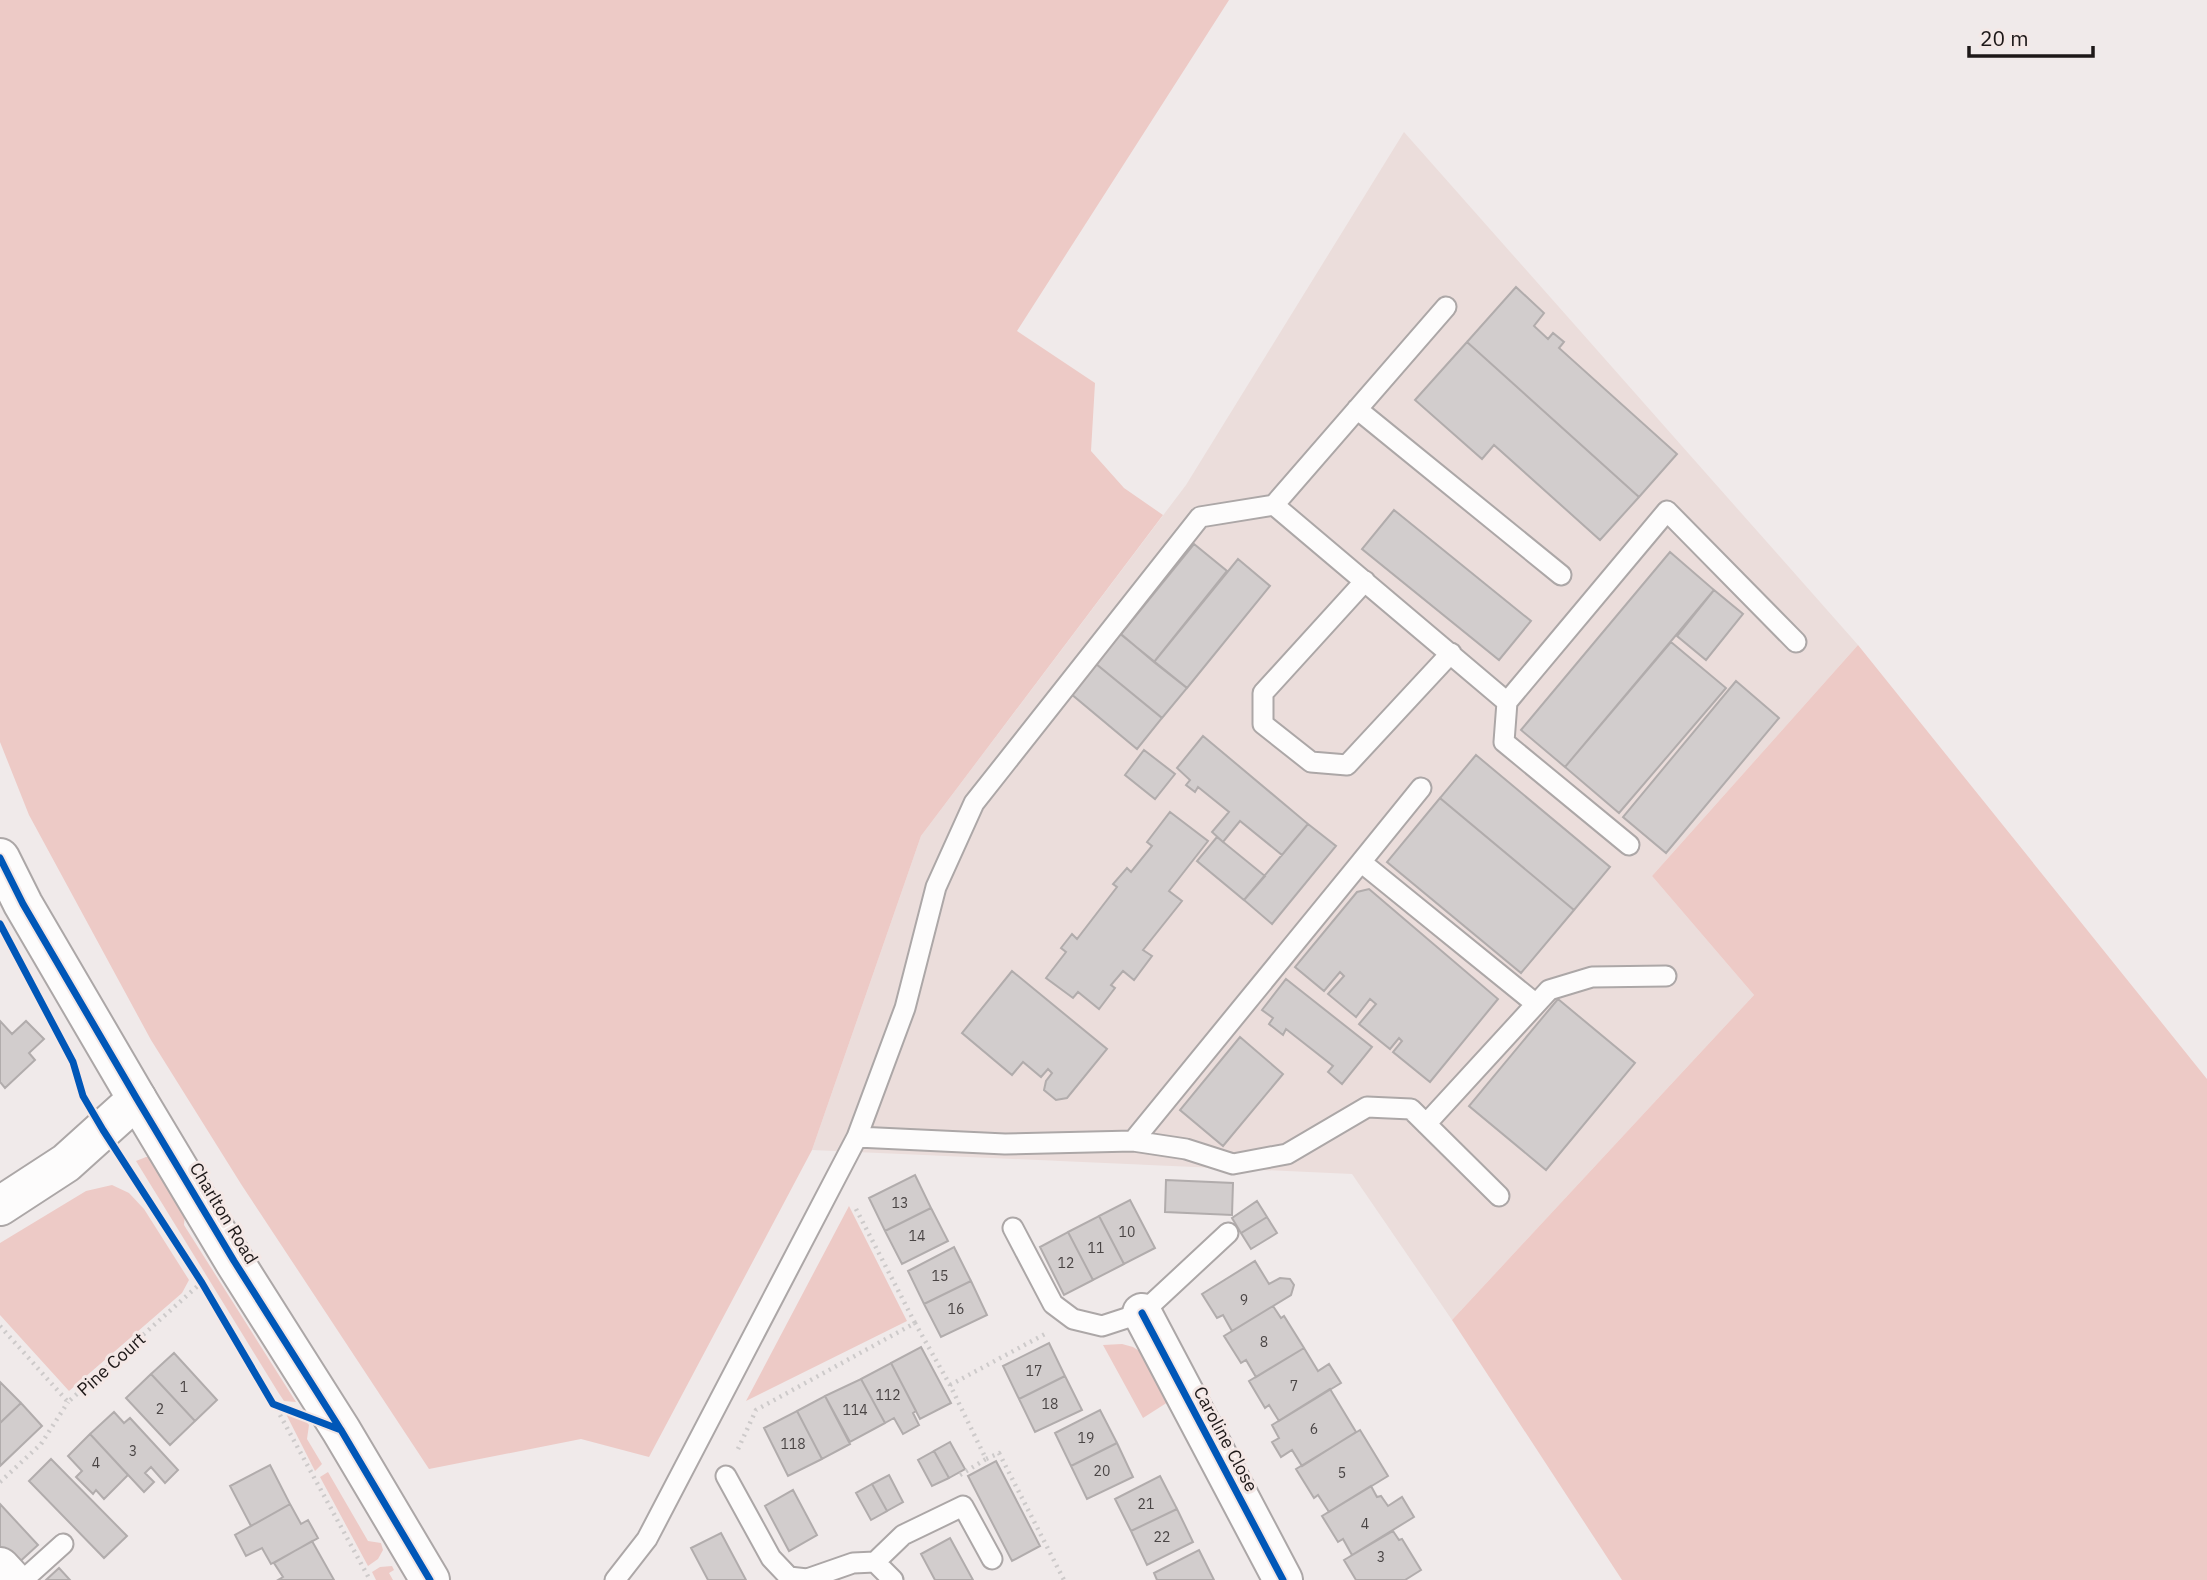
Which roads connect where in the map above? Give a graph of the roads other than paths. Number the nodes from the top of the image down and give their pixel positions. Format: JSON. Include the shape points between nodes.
{"nodes":[{"id":1,"x":1446,"y":307,"type":"dead end"},
{"id":2,"x":1357,"y":409,"type":"junction"},
{"id":3,"x":1274,"y":505,"type":"junction"},
{"id":4,"x":1561,"y":575,"type":"dead end"},
{"id":5,"x":1365,"y":581,"type":"junction"},
{"id":6,"x":1796,"y":642,"type":"dead end"},
{"id":7,"x":1451,"y":653,"type":"junction"},
{"id":8,"x":1507,"y":702,"type":"junction"},
{"id":9,"x":1421,"y":788,"type":"dead end"},
{"id":10,"x":1629,"y":845,"type":"dead end"},
{"id":11,"x":0,"y":858,"type":"edge"},
{"id":12,"x":1361,"y":862,"type":"junction"},
{"id":13,"x":1665,"y":976,"type":"dead end"},
{"id":14,"x":1536,"y":1004,"type":"junction"},
{"id":15,"x":137,"y":1099,"type":"junction"},
{"id":16,"x":1426,"y":1124,"type":"junction"},
{"id":17,"x":857,"y":1137,"type":"junction"},
{"id":18,"x":1133,"y":1141,"type":"junction"},
{"id":19,"x":1499,"y":1196,"type":"dead end"},
{"id":20,"x":0,"y":1206,"type":"edge"},
{"id":21,"x":1013,"y":1228,"type":"dead end"},
{"id":22,"x":1228,"y":1233,"type":"dead end"},
{"id":23,"x":1142,"y":1313,"type":"junction"},
{"id":24,"x":726,"y":1476,"type":"road end"},
{"id":25,"x":62,"y":1544,"type":"dead end"},
{"id":26,"x":992,"y":1559,"type":"dead end"},
{"id":27,"x":875,"y":1562,"type":"junction"},
{"id":28,"x":0,"y":1567,"type":"edge"},
{"id":29,"x":12,"y":1580,"type":"edge"},
{"id":30,"x":23,"y":1580,"type":"edge"},
{"id":31,"x":430,"y":1580,"type":"edge"},
{"id":32,"x":615,"y":1580,"type":"edge"},
{"id":33,"x":893,"y":1580,"type":"edge"},
{"id":34,"x":1283,"y":1580,"type":"edge"}],
"edges":[{"from":1,"to":2,"type":"lane"},
{"from":2,"to":3,"type":"lane"},
{"from":2,"to":4,"type":"lane"},
{"from":3,"to":5,"type":"lane"},
{"from":3,"to":17,"type":"lane","via":[[1200,517],[974,803],[936,887],[905,1008]]},
{"from":5,"to":7,"type":"lane"},
{"from":5,"to":7,"type":"lane","via":[[1263,693],[1263,724],[1311,762],[1347,765]]},
{"from":6,"to":8,"type":"lane","via":[[1667,511]]},
{"from":7,"to":8,"type":"lane"},
{"from":8,"to":10,"type":"lane","via":[[1504,742]]},
{"from":9,"to":12,"type":"lane"},
{"from":11,"to":15,"type":"street","name":"Charlton Road"},
{"from":12,"to":14,"type":"lane"},
{"from":12,"to":18,"type":"lane"},
{"from":13,"to":14,"type":"lane","via":[[1592,978],[1549,990]]},
{"from":14,"to":16,"type":"lane"},
{"from":15,"to":20,"type":"street","via":[[66,1163]]},
{"from":15,"to":31,"type":"street","name":"Charlton Road"},
{"from":16,"to":18,"type":"lane","via":[[1410,1109],[1367,1107],[1287,1154],[1233,1164],[1186,1149]]},
{"from":16,"to":19,"type":"lane"},
{"from":17,"to":18,"type":"lane","via":[[1004,1144]]},
{"from":17,"to":32,"type":"lane","via":[[647,1539]]},
{"from":21,"to":23,"type":"lane","via":[[1053,1304],[1073,1319],[1102,1326]]},
{"from":22,"to":23,"type":"lane"},
{"from":23,"to":34,"type":"street","name":"Caroline Close"},
{"from":24,"to":27,"type":"lane","via":[[771,1558],[789,1577],[807,1579],[853,1563]]},
{"from":25,"to":30,"type":"lane"},
{"from":26,"to":27,"type":"lane","via":[[963,1506],[903,1535]]},
{"from":27,"to":33,"type":"lane"},
{"from":28,"to":29,"type":"street"}]}
